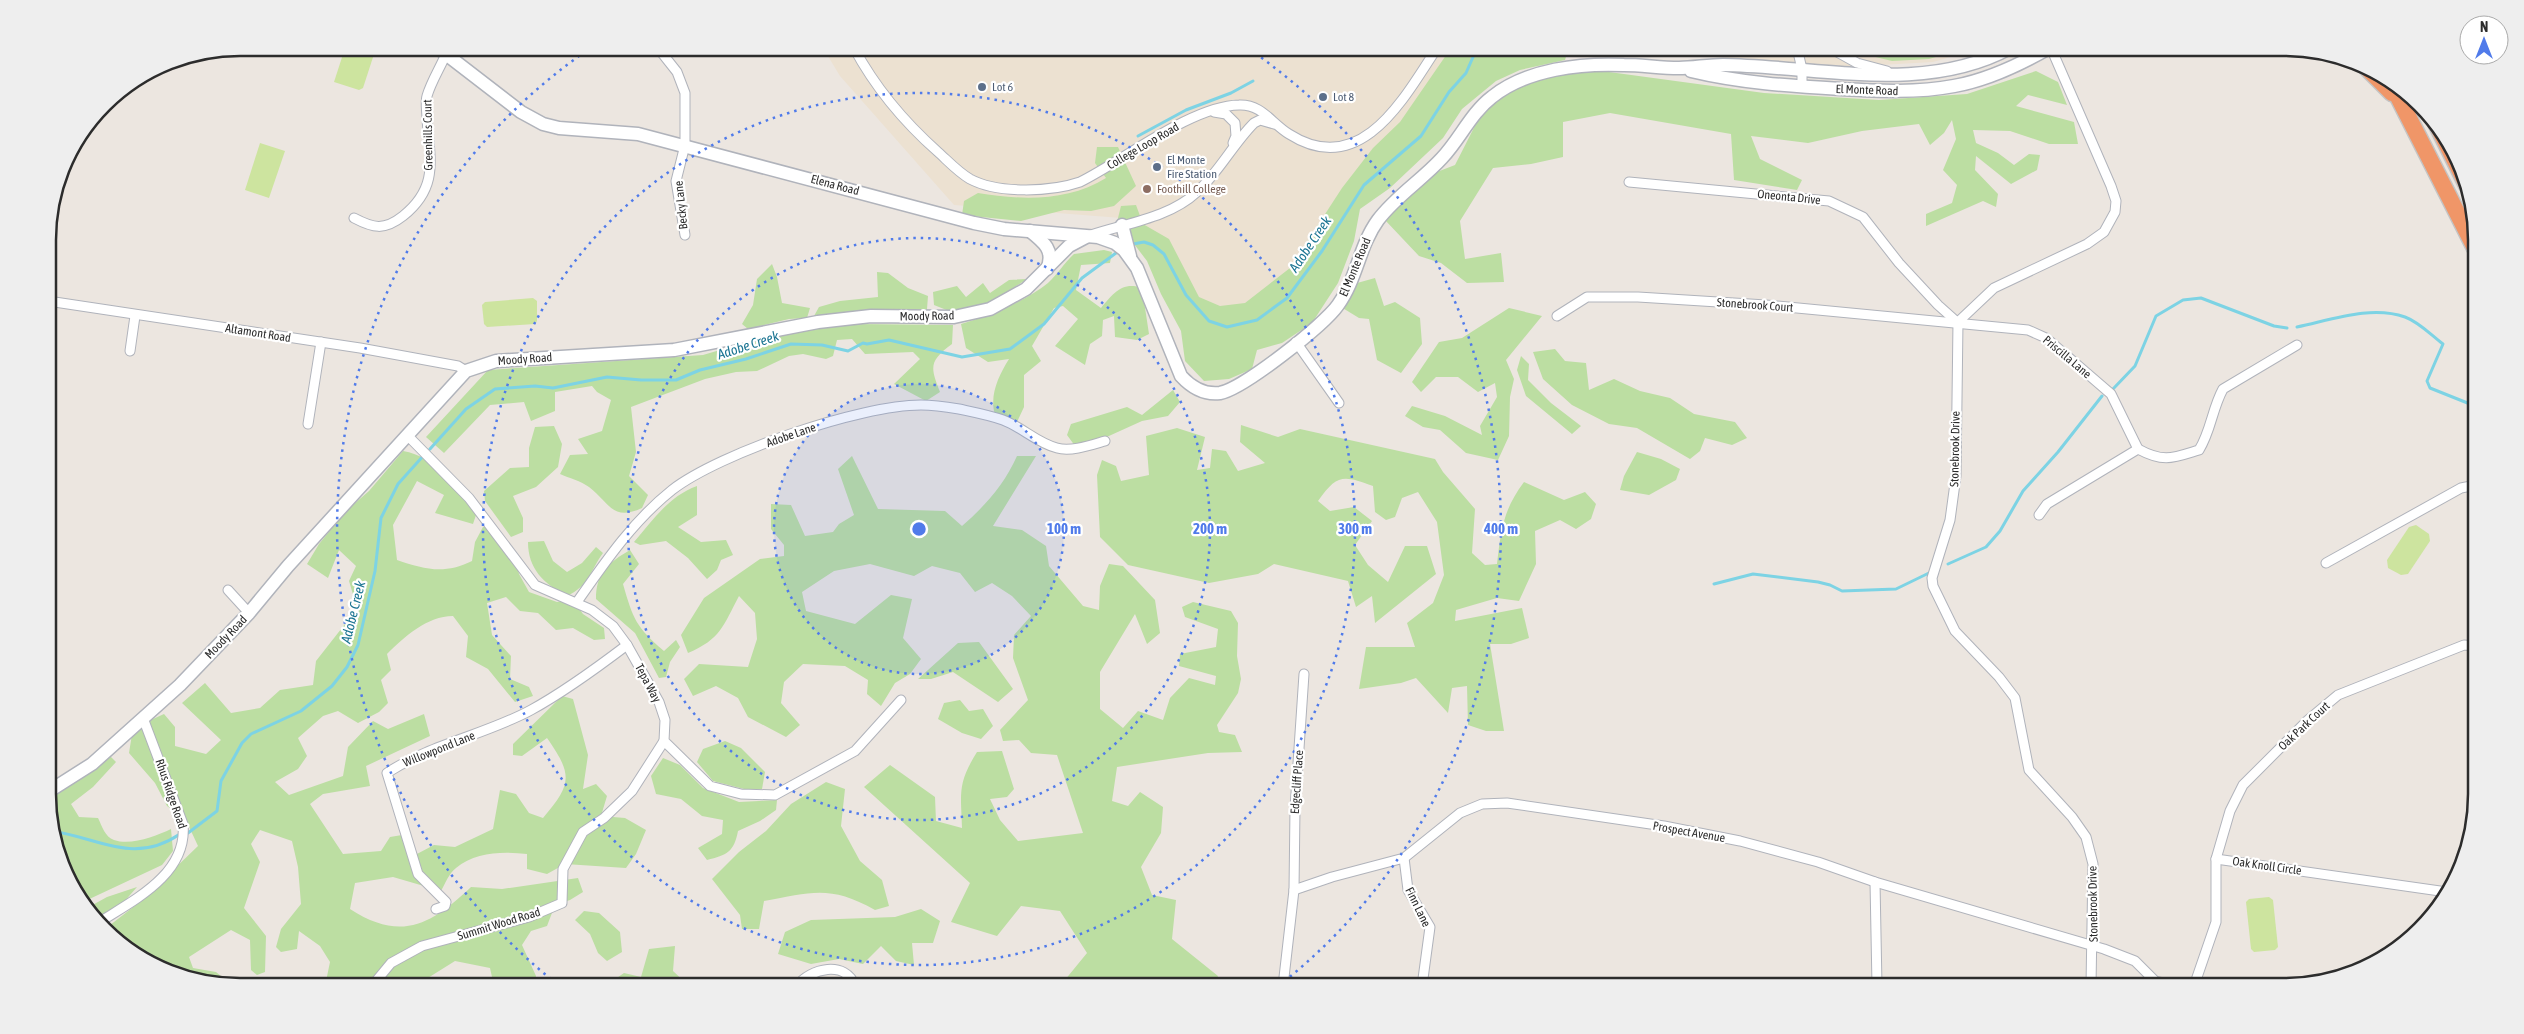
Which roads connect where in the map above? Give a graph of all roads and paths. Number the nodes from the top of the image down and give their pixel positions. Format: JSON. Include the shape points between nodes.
{"nodes":[{"id":1,"x":440,"y":56,"type":"edge"},
{"id":2,"x":449,"y":56,"type":"edge"},
{"id":3,"x":664,"y":56,"type":"edge"},
{"id":4,"x":858,"y":56,"type":"edge"},
{"id":5,"x":1432,"y":56,"type":"edge"},
{"id":6,"x":1799,"y":56,"type":"edge"},
{"id":7,"x":1844,"y":56,"type":"edge"},
{"id":8,"x":1995,"y":56,"type":"edge"},
{"id":9,"x":2033,"y":56,"type":"edge"},
{"id":10,"x":2054,"y":56,"type":"edge"},
{"id":11,"x":1679,"y":68,"type":"junction"},
{"id":12,"x":1802,"y":69,"type":"junction"},
{"id":13,"x":1920,"y":72,"type":"junction"},
{"id":14,"x":1802,"y":87,"type":"junction"},
{"id":15,"x":2387,"y":87,"type":"edge"},
{"id":16,"x":2396,"y":94,"type":"edge"},
{"id":17,"x":2402,"y":108,"type":"junction"},
{"id":18,"x":1211,"y":111,"type":"junction"},
{"id":19,"x":1278,"y":126,"type":"junction"},
{"id":20,"x":684,"y":146,"type":"junction"},
{"id":21,"x":1230,"y":151,"type":"junction"},
{"id":22,"x":1629,"y":182,"type":"dead end"},
{"id":23,"x":354,"y":218,"type":"dead end"},
{"id":24,"x":1122,"y":225,"type":"junction"},
{"id":25,"x":1030,"y":231,"type":"junction"},
{"id":26,"x":2467,"y":233,"type":"edge"},
{"id":27,"x":684,"y":235,"type":"dead end"},
{"id":28,"x":1088,"y":236,"type":"junction"},
{"id":29,"x":1130,"y":258,"type":"junction"},
{"id":30,"x":1046,"y":272,"type":"junction"},
{"id":31,"x":56,"y":303,"type":"edge"},
{"id":32,"x":135,"y":316,"type":"junction"},
{"id":33,"x":1557,"y":316,"type":"dead end"},
{"id":34,"x":1958,"y":322,"type":"junction"},
{"id":35,"x":321,"y":342,"type":"junction"},
{"id":36,"x":1296,"y":342,"type":"junction"},
{"id":37,"x":2297,"y":345,"type":"dead end"},
{"id":38,"x":130,"y":351,"type":"dead end"},
{"id":39,"x":466,"y":371,"type":"junction"},
{"id":40,"x":1339,"y":403,"type":"dead end"},
{"id":41,"x":308,"y":424,"type":"dead end"},
{"id":42,"x":407,"y":435,"type":"junction"},
{"id":43,"x":1105,"y":441,"type":"dead end"},
{"id":44,"x":2138,"y":449,"type":"junction"},
{"id":45,"x":2468,"y":487,"type":"edge"},
{"id":46,"x":2039,"y":515,"type":"dead end"},
{"id":47,"x":2326,"y":563,"type":"dead end"},
{"id":48,"x":228,"y":590,"type":"dead end"},
{"id":49,"x":577,"y":602,"type":"junction"},
{"id":50,"x":249,"y":613,"type":"junction"},
{"id":51,"x":627,"y":645,"type":"junction"},
{"id":52,"x":2468,"y":646,"type":"edge"},
{"id":53,"x":1304,"y":674,"type":"dead end"},
{"id":54,"x":901,"y":700,"type":"dead end"},
{"id":55,"x":143,"y":718,"type":"junction"},
{"id":56,"x":664,"y":742,"type":"junction"},
{"id":57,"x":56,"y":787,"type":"edge"},
{"id":58,"x":1404,"y":858,"type":"junction"},
{"id":59,"x":2216,"y":859,"type":"junction"},
{"id":60,"x":1875,"y":882,"type":"junction"},
{"id":61,"x":1294,"y":890,"type":"junction"},
{"id":62,"x":2440,"y":891,"type":"edge"},
{"id":63,"x":436,"y":909,"type":"dead end"},
{"id":64,"x":105,"y":919,"type":"edge"},
{"id":65,"x":2093,"y":945,"type":"junction"},
{"id":66,"x":379,"y":978,"type":"edge"},
{"id":67,"x":803,"y":978,"type":"edge"},
{"id":68,"x":848,"y":978,"type":"edge"},
{"id":69,"x":1284,"y":978,"type":"edge"},
{"id":70,"x":1423,"y":978,"type":"edge"},
{"id":71,"x":1877,"y":978,"type":"edge"},
{"id":72,"x":2091,"y":978,"type":"edge"},
{"id":73,"x":2152,"y":978,"type":"edge"},
{"id":74,"x":2197,"y":978,"type":"edge"}],
"edges":[{"from":1,"to":23,"type":"street","name":"Greenhills Court","via":[[426,97],[430,166],[422,198],[398,220],[381,227],[371,227]]},
{"from":2,"to":20,"type":"street","name":"Elena Road","via":[[522,112],[543,124],[638,134]]},
{"from":3,"to":20,"type":"street","name":"Becky Lane","via":[[677,72],[685,93]]},
{"from":4,"to":18,"type":"street","name":"College Loop Road","via":[[903,119],[960,172],[983,184],[1041,190],[1068,186],[1092,176],[1170,129]]},
{"from":5,"to":19,"type":"street","name":"College Loop Road","via":[[1396,108],[1357,142],[1339,147],[1313,145],[1300,141]]},
{"from":6,"to":12,"type":"street"},
{"from":7,"to":13,"type":"street","via":[[1870,67]]},
{"from":8,"to":13,"type":"street","name":"El Monte Road","via":[[1950,70]]},
{"from":9,"to":14,"type":"street","name":"El Monte Road","via":[[1998,73],[1954,86],[1911,91]]},
{"from":10,"to":34,"type":"street","via":[[2111,186],[2116,201],[2114,217],[2096,239],[1994,288]]},
{"from":11,"to":12,"type":"street","name":"El Monte Road","via":[[1721,65]]},
{"from":11,"to":14,"type":"street","name":"El Monte Road","via":[[1720,78]]},
{"from":11,"to":36,"type":"street","name":"El Monte Road","via":[[1585,65],[1531,77],[1500,91],[1480,108],[1443,157],[1386,209],[1368,235],[1339,304]]},
{"from":12,"to":13,"type":"street","name":"El Monte Road","via":[[1874,74]]},
{"from":12,"to":14,"type":"street"},
{"from":15,"to":17,"type":"highway"},
{"from":16,"to":17,"type":"highway"},
{"from":17,"to":26,"type":"highway"},
{"from":18,"to":19,"type":"street","name":"College Loop Road","via":[[1230,106],[1258,108]]},
{"from":18,"to":21,"type":"street","name":"Elena Road","via":[[1226,114],[1235,122],[1236,136]]},
{"from":19,"to":21,"type":"street","name":"Elena Road","via":[[1256,121]]},
{"from":20,"to":25,"type":"street","name":"Elena Road","via":[[952,218]]},
{"from":20,"to":27,"type":"street","name":"Becky Lane","via":[[676,181]]},
{"from":21,"to":24,"type":"street","name":"Elena Road","via":[[1197,192],[1178,206]]},
{"from":22,"to":34,"type":"street","name":"Oneonta Drive","via":[[1829,201],[1864,218],[1899,263]]},
{"from":24,"to":28,"type":"street","name":"Elena Road"},
{"from":24,"to":29,"type":"street"},
{"from":25,"to":28,"type":"street","name":"Elena Road"},
{"from":25,"to":30,"type":"street","via":[[1049,250]]},
{"from":28,"to":29,"type":"street","name":"El Monte Road","via":[[1115,243]]},
{"from":28,"to":30,"type":"street","name":"Moody Road","via":[[1069,246]]},
{"from":29,"to":36,"type":"street","name":"El Monte Road","via":[[1152,302],[1176,368],[1194,388],[1212,393],[1229,390],[1245,382]]},
{"from":30,"to":39,"type":"street","name":"Moody Road","via":[[1026,289],[990,309],[954,316],[871,316],[818,322],[674,350],[496,361]]},
{"from":31,"to":32,"type":"street","name":"Altamont Road"},
{"from":32,"to":35,"type":"street","name":"Altamont Road"},
{"from":32,"to":38,"type":"street"},
{"from":33,"to":34,"type":"street","name":"Stonebrook Court","via":[[1587,297],[1638,297]]},
{"from":34,"to":44,"type":"street","name":"Priscilla Lane","via":[[2028,330],[2046,338],[2111,394]]},
{"from":34,"to":65,"type":"street","name":"Stonebrook Drive","via":[[1956,476],[1950,520],[1933,570],[1933,586],[1955,631],[2015,698],[2029,770],[2072,817],[2086,838],[2093,864]]},
{"from":35,"to":39,"type":"street","name":"Altamont Road","via":[[458,366]]},
{"from":35,"to":41,"type":"street"},
{"from":36,"to":40,"type":"street"},
{"from":37,"to":44,"type":"street","via":[[2223,389],[2208,436],[2199,450],[2162,459]]},
{"from":39,"to":42,"type":"street","name":"Moody Road"},
{"from":42,"to":49,"type":"street","name":"Tepa Way","via":[[469,498],[535,585]]},
{"from":42,"to":50,"type":"street","name":"Moody Road"},
{"from":43,"to":49,"type":"street","name":"Adobe Lane","via":[[1078,448],[1058,448],[1004,420],[957,409],[920,405],[878,411],[800,431],[742,453],[673,490],[615,546]]},
{"from":44,"to":46,"type":"street","via":[[2047,504]]},
{"from":45,"to":47,"type":"street","via":[[2460,488]]},
{"from":48,"to":50,"type":"street"},
{"from":49,"to":51,"type":"street","name":"Tepa Way","via":[[614,626]]},
{"from":50,"to":55,"type":"street","name":"Moody Road","via":[[180,685]]},
{"from":51,"to":56,"type":"street","name":"Tepa Way","via":[[659,702],[665,720]]},
{"from":51,"to":63,"type":"street","name":"Willowpond Lane","via":[[531,710],[426,752],[387,773],[418,874],[446,902]]},
{"from":52,"to":59,"type":"street","name":"Oak Park Court","via":[[2338,694],[2243,785],[2230,811]]},
{"from":53,"to":61,"type":"street","name":"Edgecliff Place","via":[[1294,808]]},
{"from":54,"to":56,"type":"street","via":[[855,751],[775,795],[741,794],[710,786]]},
{"from":55,"to":57,"type":"street","name":"Moody Road","via":[[92,764]]},
{"from":55,"to":64,"type":"street","name":"Rhus Ridge Road","via":[[183,824],[185,838],[174,866],[144,894]]},
{"from":56,"to":66,"type":"street","name":"Summit Wood Road","via":[[632,791],[604,818],[583,832],[563,870],[562,903],[528,917],[422,946],[391,963]]},
{"from":58,"to":60,"type":"street","name":"Prospect Avenue","via":[[1460,813],[1482,804],[1507,804],[1664,826],[1740,841],[1818,862]]},
{"from":58,"to":61,"type":"street","name":"Prospect Avenue"},
{"from":58,"to":70,"type":"street","name":"Finn Lane","via":[[1408,890],[1430,927]]},
{"from":59,"to":62,"type":"street","name":"Oak Knoll Circle"},
{"from":59,"to":74,"type":"street","name":"Oak Knoll Circle","via":[[2216,922]]},
{"from":60,"to":65,"type":"street","name":"Prospect Avenue"},
{"from":60,"to":71,"type":"street"},
{"from":61,"to":69,"type":"street","name":"Edgecliff Place"},
{"from":65,"to":72,"type":"street","name":"Stonebrook Drive"},
{"from":65,"to":73,"type":"street","via":[[2135,961]]},
{"from":67,"to":68,"type":"street","via":[[824,969],[842,972]]}]}
